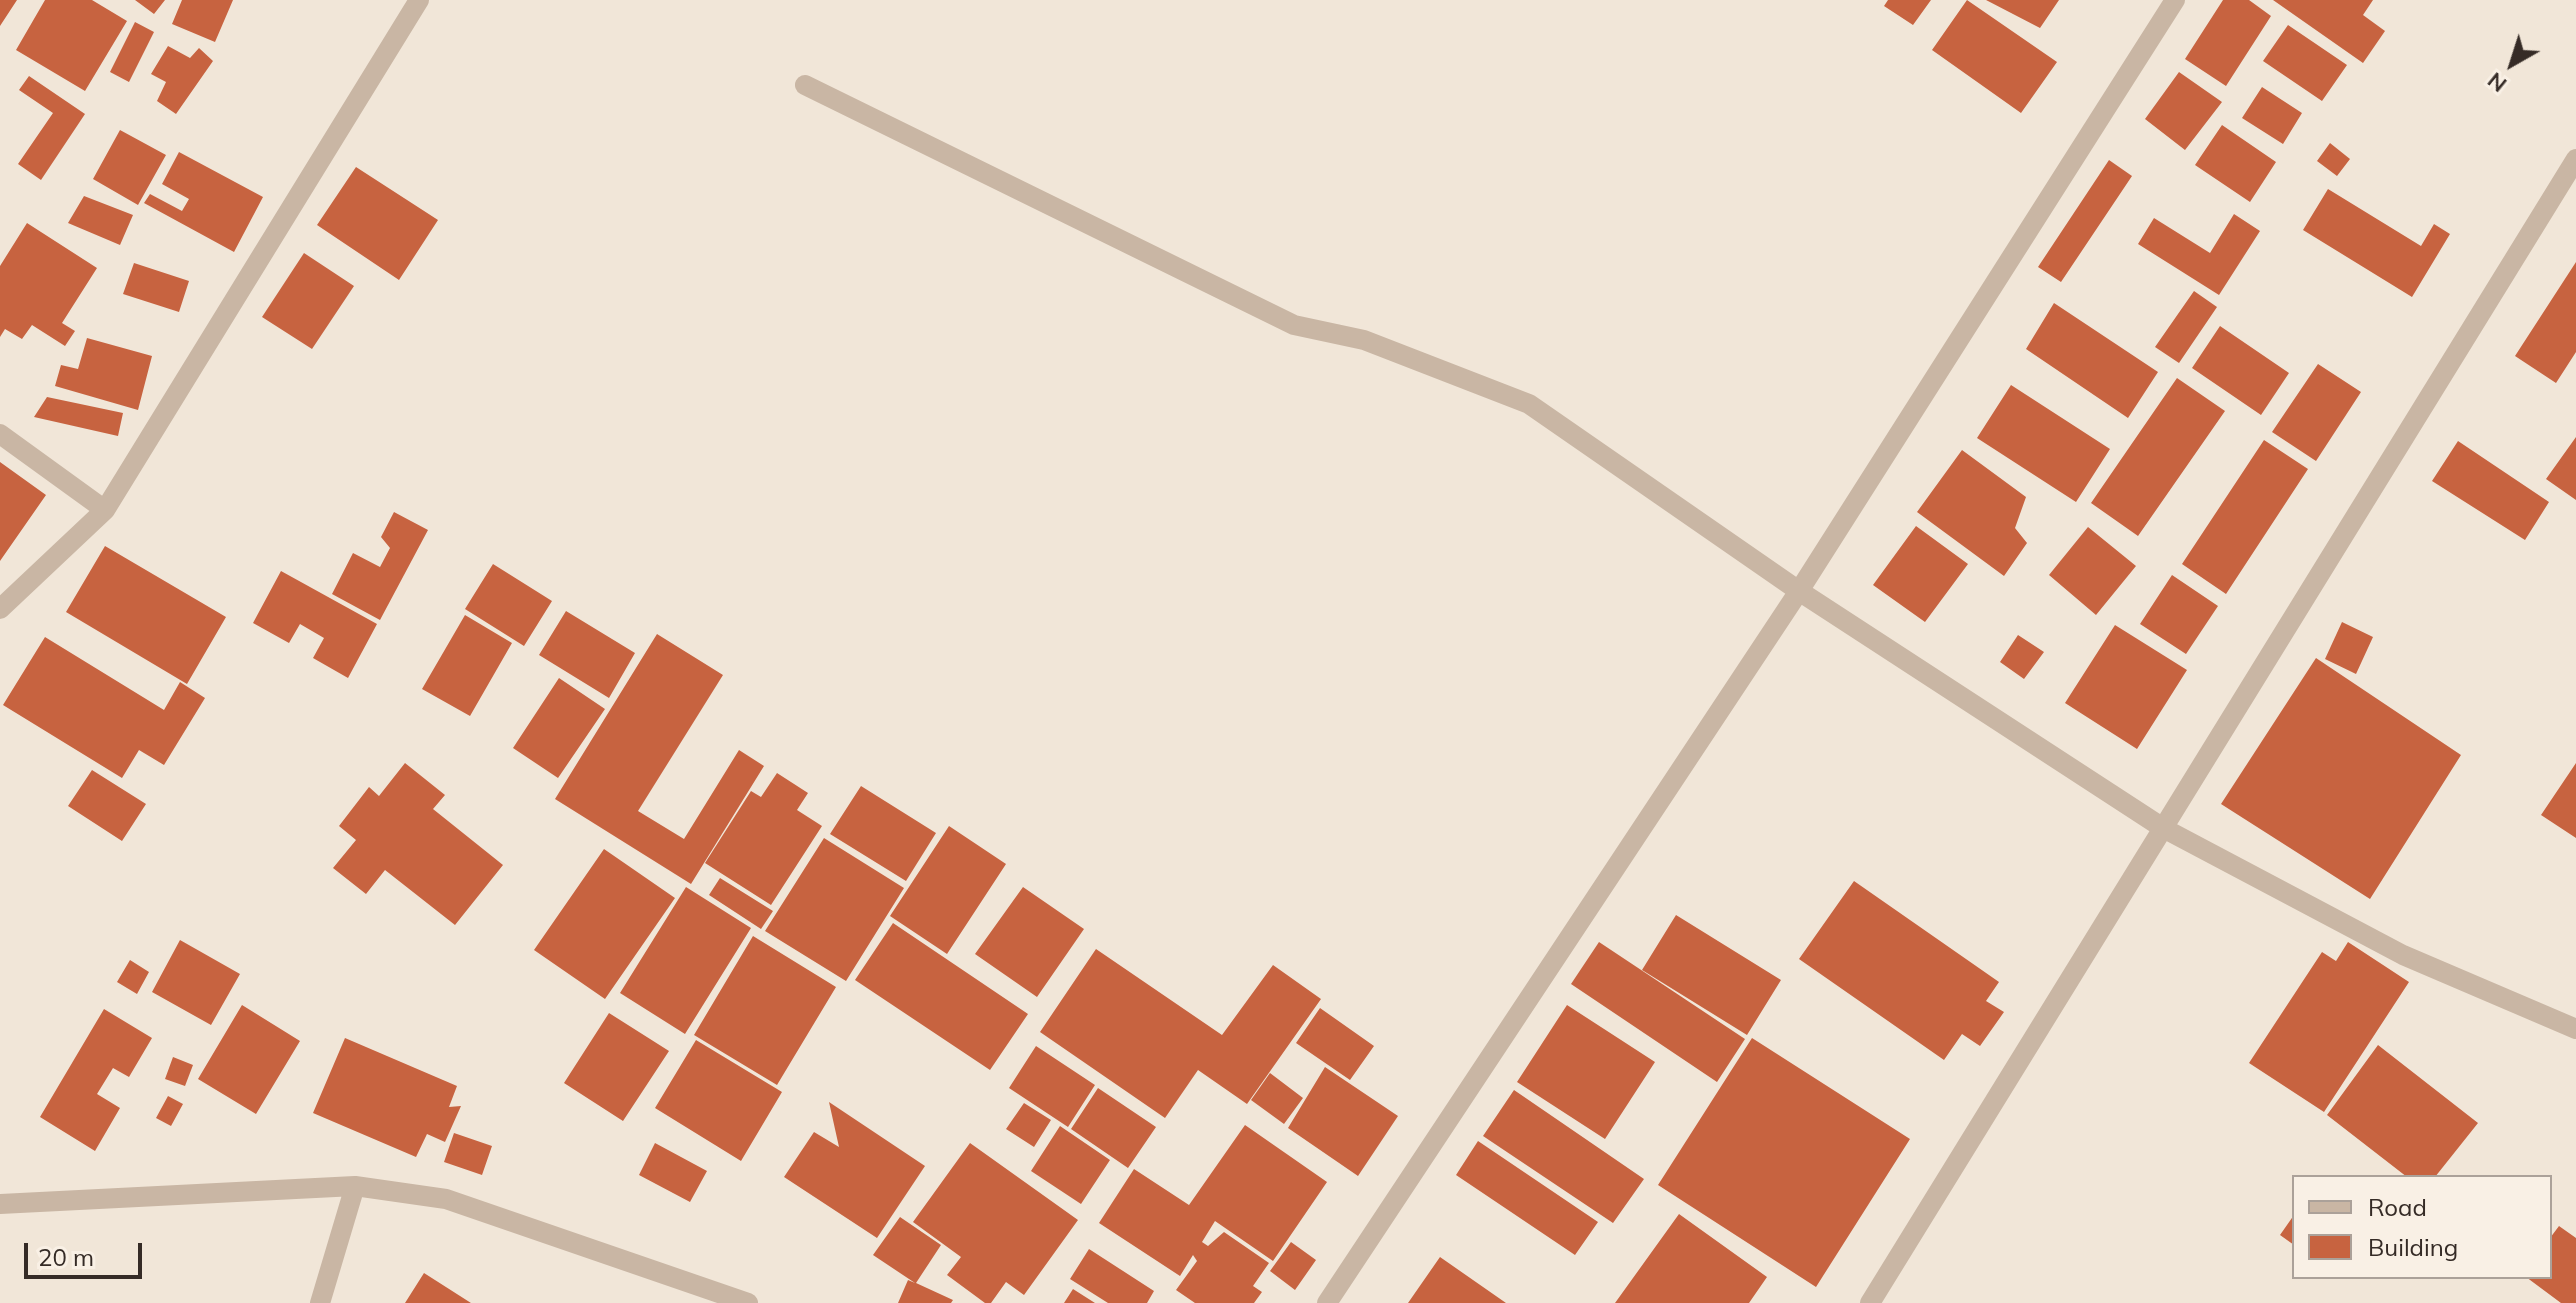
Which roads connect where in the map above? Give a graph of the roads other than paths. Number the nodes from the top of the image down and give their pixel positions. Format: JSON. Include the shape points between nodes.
{"nodes":[{"id":1,"x":419,"y":0,"type":"edge"},
{"id":2,"x":2175,"y":0,"type":"edge"},
{"id":3,"x":805,"y":85,"type":"dead end"},
{"id":4,"x":2576,"y":159,"type":"edge"},
{"id":5,"x":0,"y":434,"type":"edge"},
{"id":6,"x":105,"y":510,"type":"junction"},
{"id":7,"x":1799,"y":591,"type":"junction"},
{"id":8,"x":0,"y":609,"type":"edge"},
{"id":9,"x":2163,"y":828,"type":"junction"},
{"id":10,"x":2576,"y":1029,"type":"edge"},
{"id":11,"x":355,"y":1186,"type":"junction"},
{"id":12,"x":0,"y":1204,"type":"edge"},
{"id":13,"x":320,"y":1303,"type":"edge"},
{"id":14,"x":748,"y":1303,"type":"edge"},
{"id":15,"x":1327,"y":1303,"type":"edge"},
{"id":16,"x":1870,"y":1303,"type":"edge"}],
"edges":[{"from":1,"to":6,"type":"street"},
{"from":2,"to":7,"type":"street"},
{"from":3,"to":7,"type":"street","via":[[1294,325],[1364,340],[1529,404]]},
{"from":4,"to":9,"type":"street"},
{"from":5,"to":6,"type":"street"},
{"from":6,"to":8,"type":"street"},
{"from":7,"to":9,"type":"street"},
{"from":7,"to":15,"type":"street"},
{"from":9,"to":10,"type":"street","via":[[2403,955]]},
{"from":9,"to":16,"type":"street"},
{"from":11,"to":12,"type":"street"},
{"from":11,"to":13,"type":"street"},
{"from":11,"to":14,"type":"street","via":[[446,1199]]}]}
